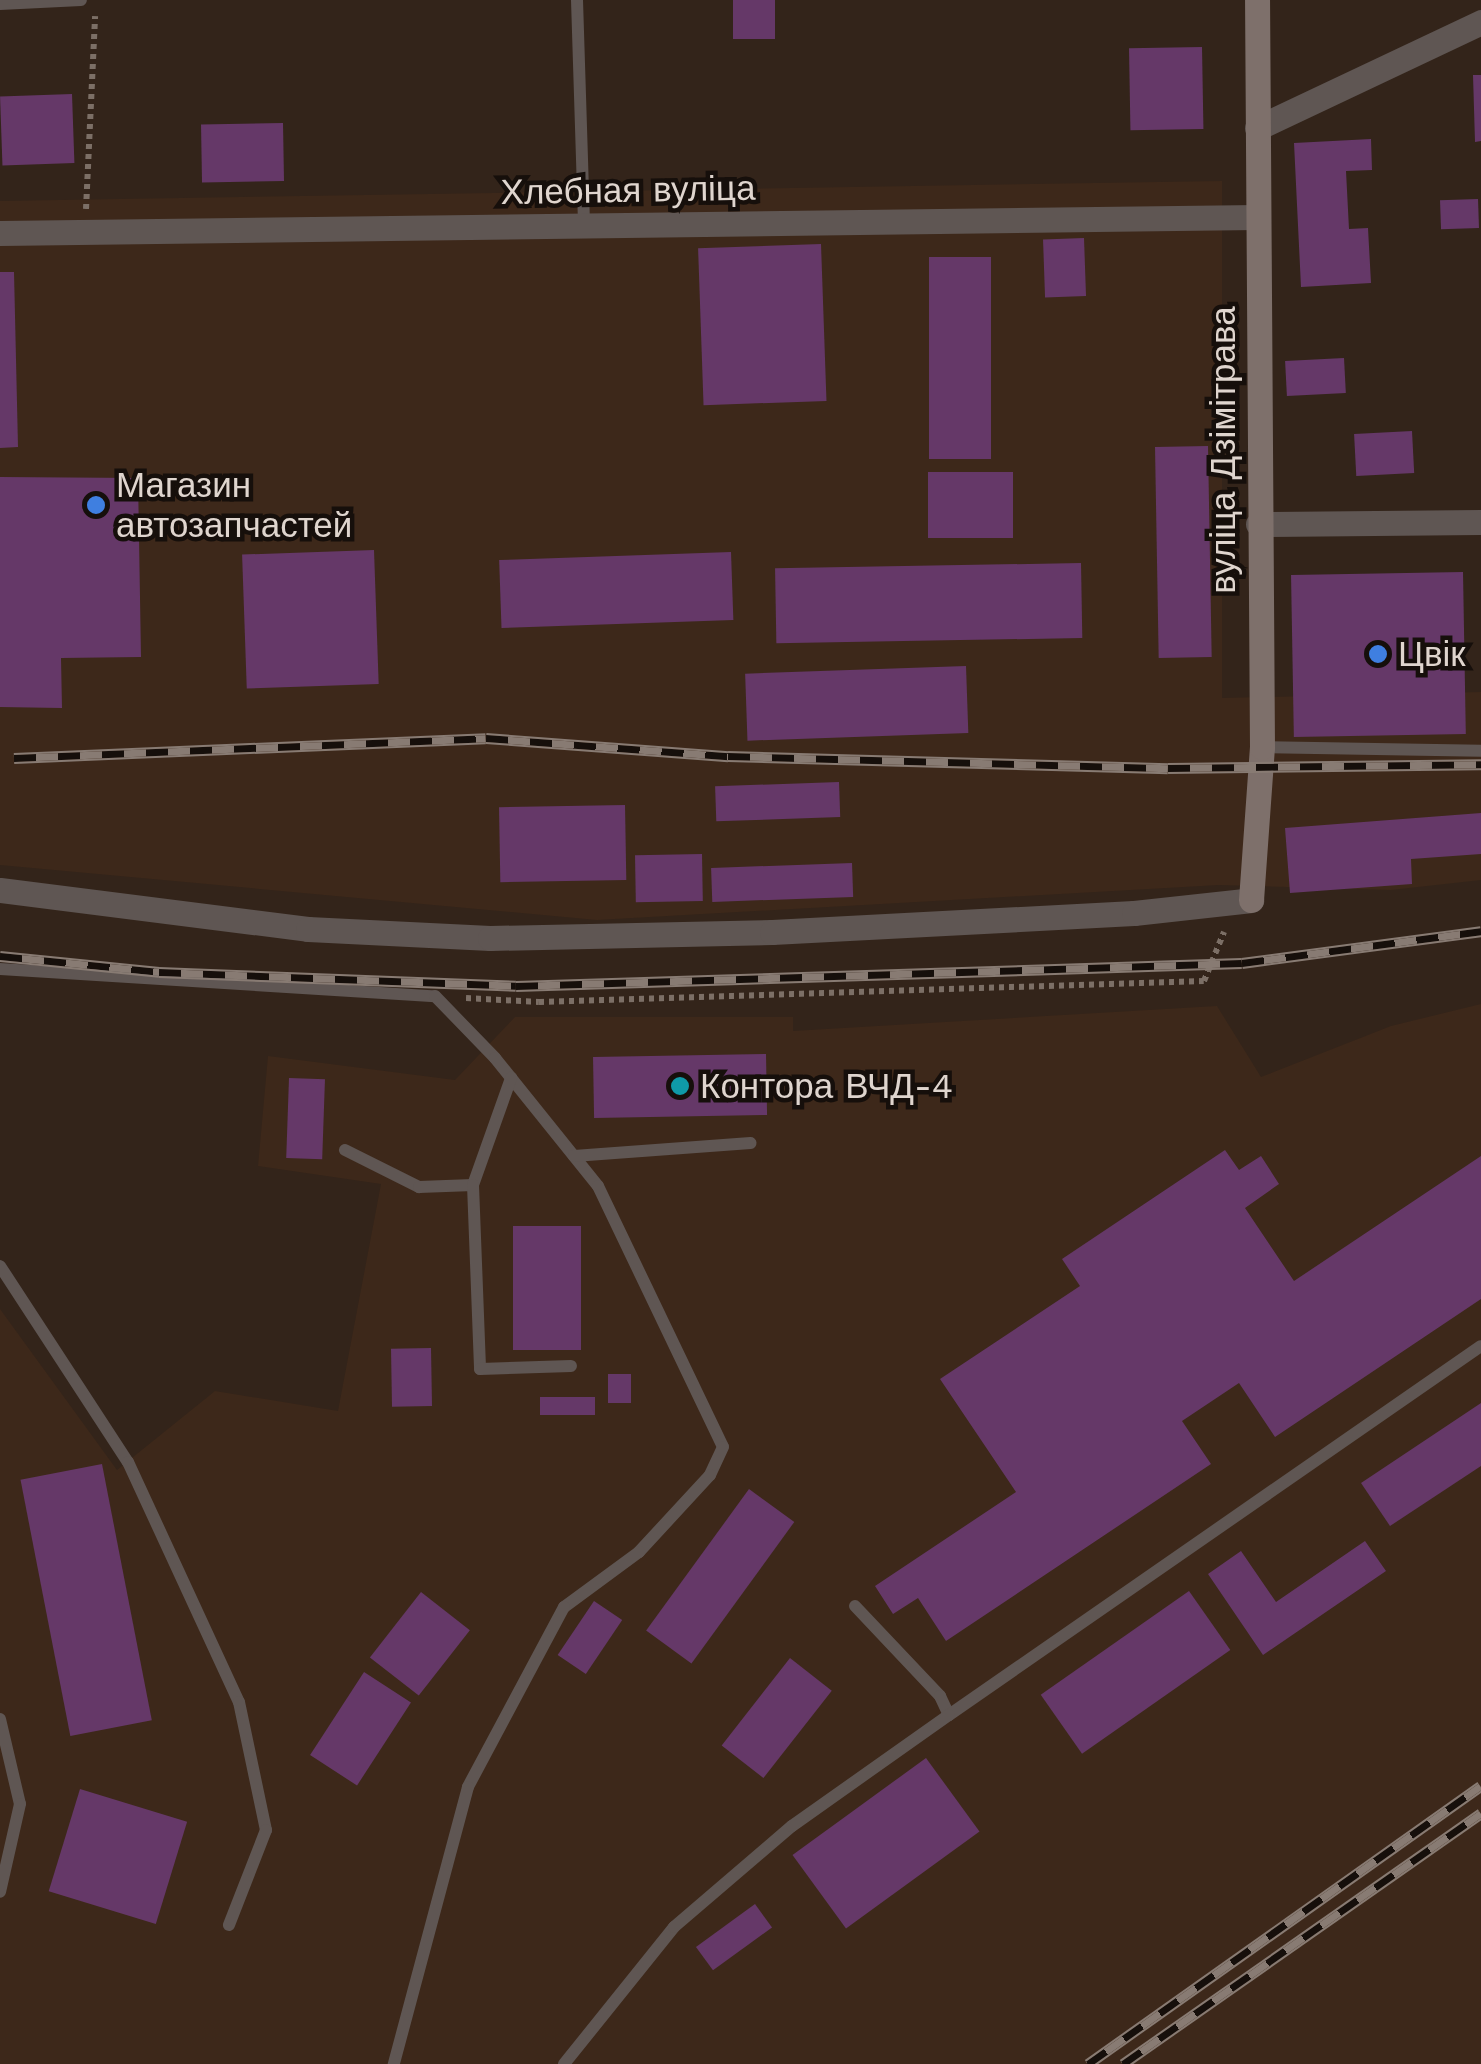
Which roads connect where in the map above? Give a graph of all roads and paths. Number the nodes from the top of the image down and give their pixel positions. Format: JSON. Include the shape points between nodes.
{"nodes":[{"id":1,"x":81,"y":0,"type":"edge"},
{"id":2,"x":96,"y":0,"type":"edge"},
{"id":3,"x":577,"y":0,"type":"edge"},
{"id":4,"x":1257,"y":0,"type":"edge"},
{"id":5,"x":0,"y":4,"type":"edge"},
{"id":6,"x":1481,"y":22,"type":"edge"},
{"id":7,"x":1257,"y":128,"type":"junction"},
{"id":8,"x":1257,"y":217,"type":"junction"},
{"id":9,"x":584,"y":225,"type":"junction"},
{"id":10,"x":85,"y":232,"type":"junction"},
{"id":11,"x":0,"y":234,"type":"edge"},
{"id":12,"x":1481,"y":522,"type":"edge"},
{"id":13,"x":1258,"y":524,"type":"junction"},
{"id":14,"x":1262,"y":747,"type":"junction"},
{"id":15,"x":1481,"y":752,"type":"edge"},
{"id":16,"x":0,"y":890,"type":"edge"},
{"id":17,"x":1251,"y":900,"type":"junction"},
{"id":18,"x":3,"y":973,"type":"edge"},
{"id":19,"x":434,"y":996,"type":"junction"},
{"id":20,"x":512,"y":1078,"type":"junction"},
{"id":21,"x":750,"y":1142,"type":"dead end"},
{"id":22,"x":345,"y":1150,"type":"dead end"},
{"id":23,"x":574,"y":1156,"type":"junction"},
{"id":24,"x":473,"y":1186,"type":"junction"},
{"id":25,"x":0,"y":1266,"type":"edge"},
{"id":26,"x":1481,"y":1346,"type":"edge"},
{"id":27,"x":571,"y":1366,"type":"dead end"},
{"id":28,"x":854,"y":1606,"type":"dead end"},
{"id":29,"x":948,"y":1716,"type":"junction"},
{"id":30,"x":0,"y":1719,"type":"edge"},
{"id":31,"x":0,"y":1892,"type":"edge"},
{"id":32,"x":229,"y":1925,"type":"dead end"},
{"id":33,"x":394,"y":2064,"type":"edge"},
{"id":34,"x":564,"y":2064,"type":"edge"}],
"edges":[{"from":1,"to":5,"type":"lane"},
{"from":2,"to":10,"type":"path"},
{"from":3,"to":9,"type":"lane"},
{"from":4,"to":7,"type":"street","name":"вуліца Дзімітрава"},
{"from":6,"to":7,"type":"street"},
{"from":7,"to":8,"type":"street","name":"вуліца Дзімітрава"},
{"from":8,"to":9,"type":"street","name":"Хлебная вуліца"},
{"from":8,"to":13,"type":"street","name":"вуліца Дзімітрава"},
{"from":9,"to":10,"type":"street","name":"Хлебная вуліца"},
{"from":10,"to":11,"type":"street","name":"Хлебная вуліца"},
{"from":12,"to":13,"type":"street"},
{"from":13,"to":14,"type":"street","name":"вуліца Дзімітрава"},
{"from":14,"to":15,"type":"lane"},
{"from":14,"to":17,"type":"street","name":"вуліца Дзімітрава"},
{"from":16,"to":17,"type":"street","via":[[308,928],[490,938],[772,932],[1134,913]]},
{"from":17,"to":19,"type":"path","via":[[1216,942],[1204,981],[540,1002]]},
{"from":18,"to":19,"type":"lane","via":[[412,1002]]},
{"from":19,"to":20,"type":"lane"},
{"from":20,"to":23,"type":"lane"},
{"from":20,"to":24,"type":"lane"},
{"from":21,"to":23,"type":"lane"},
{"from":22,"to":24,"type":"lane","via":[[419,1187]]},
{"from":23,"to":33,"type":"lane","via":[[598,1186],[652,1289],[723,1447],[710,1475],[640,1552],[564,1607],[468,1787]]},
{"from":24,"to":27,"type":"lane","via":[[480,1369]]},
{"from":25,"to":32,"type":"lane","via":[[128,1462],[238,1702],[266,1830]]},
{"from":26,"to":29,"type":"lane"},
{"from":28,"to":29,"type":"lane","via":[[940,1696]]},
{"from":29,"to":34,"type":"lane","via":[[792,1826],[674,1928]]},
{"from":30,"to":31,"type":"lane","via":[[20,1804]]}]}
